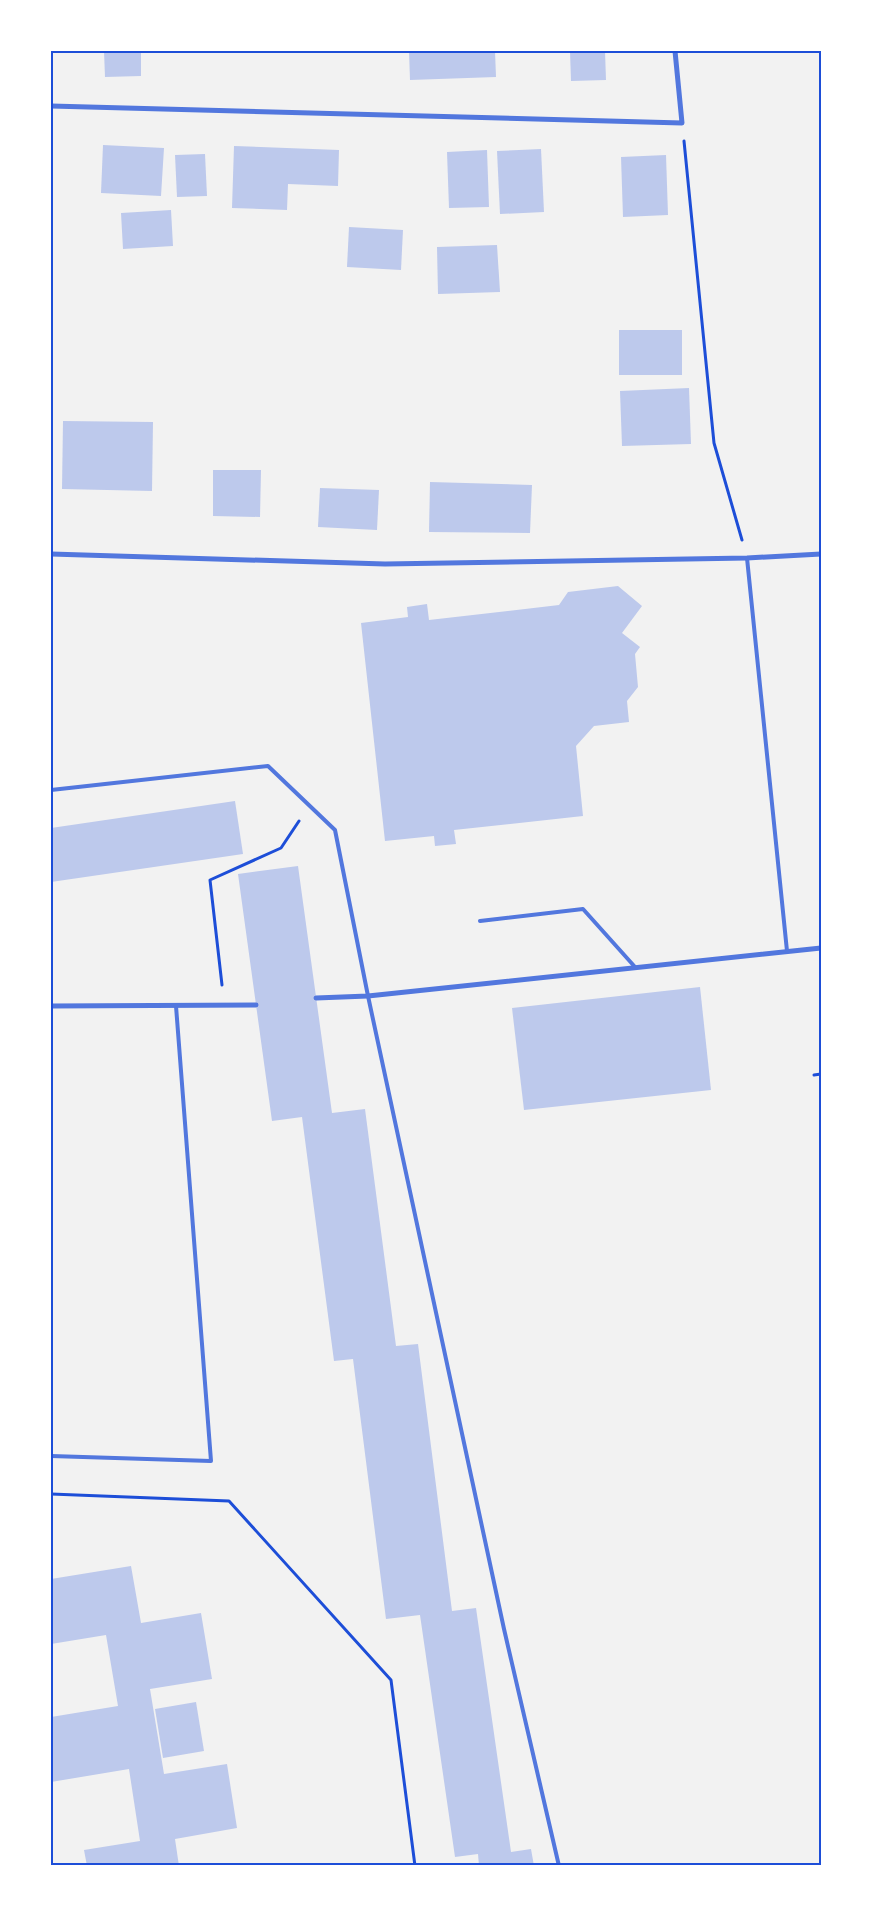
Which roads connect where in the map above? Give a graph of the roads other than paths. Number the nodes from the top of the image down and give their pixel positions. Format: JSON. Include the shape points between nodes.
{"nodes":[{"id":1,"x":675,"y":51,"type":"edge"},
{"id":2,"x":51,"y":106,"type":"edge"},
{"id":3,"x":51,"y":554,"type":"edge"},
{"id":4,"x":821,"y":554,"type":"edge"},
{"id":5,"x":747,"y":558,"type":"junction"},
{"id":6,"x":51,"y":790,"type":"edge"},
{"id":7,"x":480,"y":921,"type":"dead end"},
{"id":8,"x":821,"y":948,"type":"edge"},
{"id":9,"x":786,"y":951,"type":"junction"},
{"id":10,"x":636,"y":967,"type":"junction"},
{"id":11,"x":368,"y":996,"type":"junction"},
{"id":12,"x":316,"y":998,"type":"dead end"},
{"id":13,"x":256,"y":1005,"type":"dead end"},
{"id":14,"x":51,"y":1006,"type":"edge"},
{"id":15,"x":176,"y":1006,"type":"junction"},
{"id":16,"x":51,"y":1456,"type":"edge"},
{"id":17,"x":559,"y":1866,"type":"edge"}],
"edges":[{"from":1,"to":2,"type":"street","via":[[682,123]]},
{"from":3,"to":5,"type":"street","via":[[385,564]]},
{"from":4,"to":5,"type":"street"},
{"from":5,"to":9,"type":"lane"},
{"from":6,"to":11,"type":"lane","via":[[268,766],[335,830]]},
{"from":7,"to":10,"type":"lane","via":[[583,909]]},
{"from":8,"to":9,"type":"street"},
{"from":9,"to":10,"type":"street"},
{"from":10,"to":11,"type":"street"},
{"from":11,"to":12,"type":"street"},
{"from":11,"to":17,"type":"lane","via":[[504,1629]]},
{"from":13,"to":15,"type":"street"},
{"from":14,"to":15,"type":"street"},
{"from":15,"to":16,"type":"lane","via":[[210,1461]]}]}
